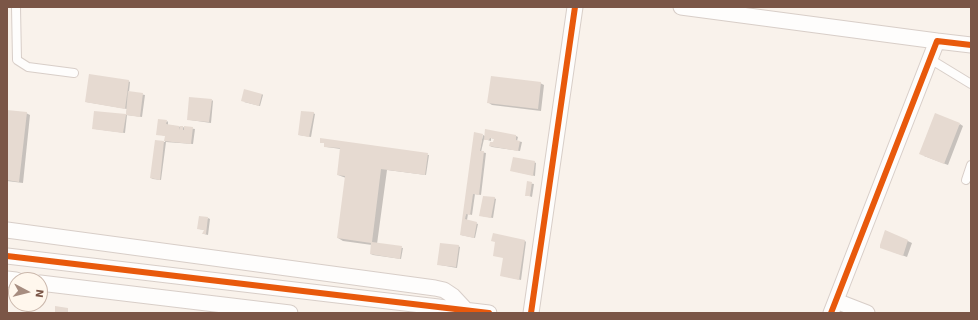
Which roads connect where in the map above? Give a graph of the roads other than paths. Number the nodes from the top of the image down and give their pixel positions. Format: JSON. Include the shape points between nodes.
{"nodes":[{"id":1,"x":16,"y":7,"type":"edge"},
{"id":2,"x":575,"y":7,"type":"edge"},
{"id":3,"x":681,"y":7,"type":"edge"},
{"id":4,"x":708,"y":9,"type":"edge"},
{"id":5,"x":937,"y":41,"type":"junction"},
{"id":6,"x":971,"y":45,"type":"edge"},
{"id":7,"x":930,"y":59,"type":"junction"},
{"id":8,"x":74,"y":73,"type":"dead end"},
{"id":9,"x":971,"y":84,"type":"edge"},
{"id":10,"x":971,"y":164,"type":"edge"},
{"id":11,"x":966,"y":180,"type":"dead end"},
{"id":12,"x":7,"y":230,"type":"edge"},
{"id":13,"x":7,"y":256,"type":"edge"},
{"id":14,"x":48,"y":284,"type":"edge"},
{"id":15,"x":406,"y":303,"type":"junction"},
{"id":16,"x":834,"y":307,"type":"edge"},
{"id":17,"x":466,"y":310,"type":"junction"},
{"id":18,"x":290,"y":313,"type":"edge"},
{"id":19,"x":393,"y":313,"type":"edge"},
{"id":20,"x":489,"y":313,"type":"edge"},
{"id":21,"x":531,"y":313,"type":"edge"},
{"id":22,"x":867,"y":313,"type":"edge"}],
"edges":[{"from":1,"to":8,"type":"lane","via":[[17,60],[28,67]]},
{"from":2,"to":21,"type":"street"},
{"from":3,"to":4,"type":"street"},
{"from":4,"to":5,"type":"street"},
{"from":5,"to":6,"type":"street"},
{"from":5,"to":7,"type":"street"},
{"from":7,"to":9,"type":"lane"},
{"from":7,"to":16,"type":"street"},
{"from":10,"to":11,"type":"lane"},
{"from":12,"to":17,"type":"street","via":[[435,288],[453,296]]},
{"from":13,"to":15,"type":"street"},
{"from":14,"to":18,"type":"street"},
{"from":15,"to":17,"type":"street"},
{"from":15,"to":19,"type":"street"},
{"from":16,"to":22,"type":"street"},
{"from":17,"to":20,"type":"street"}]}
